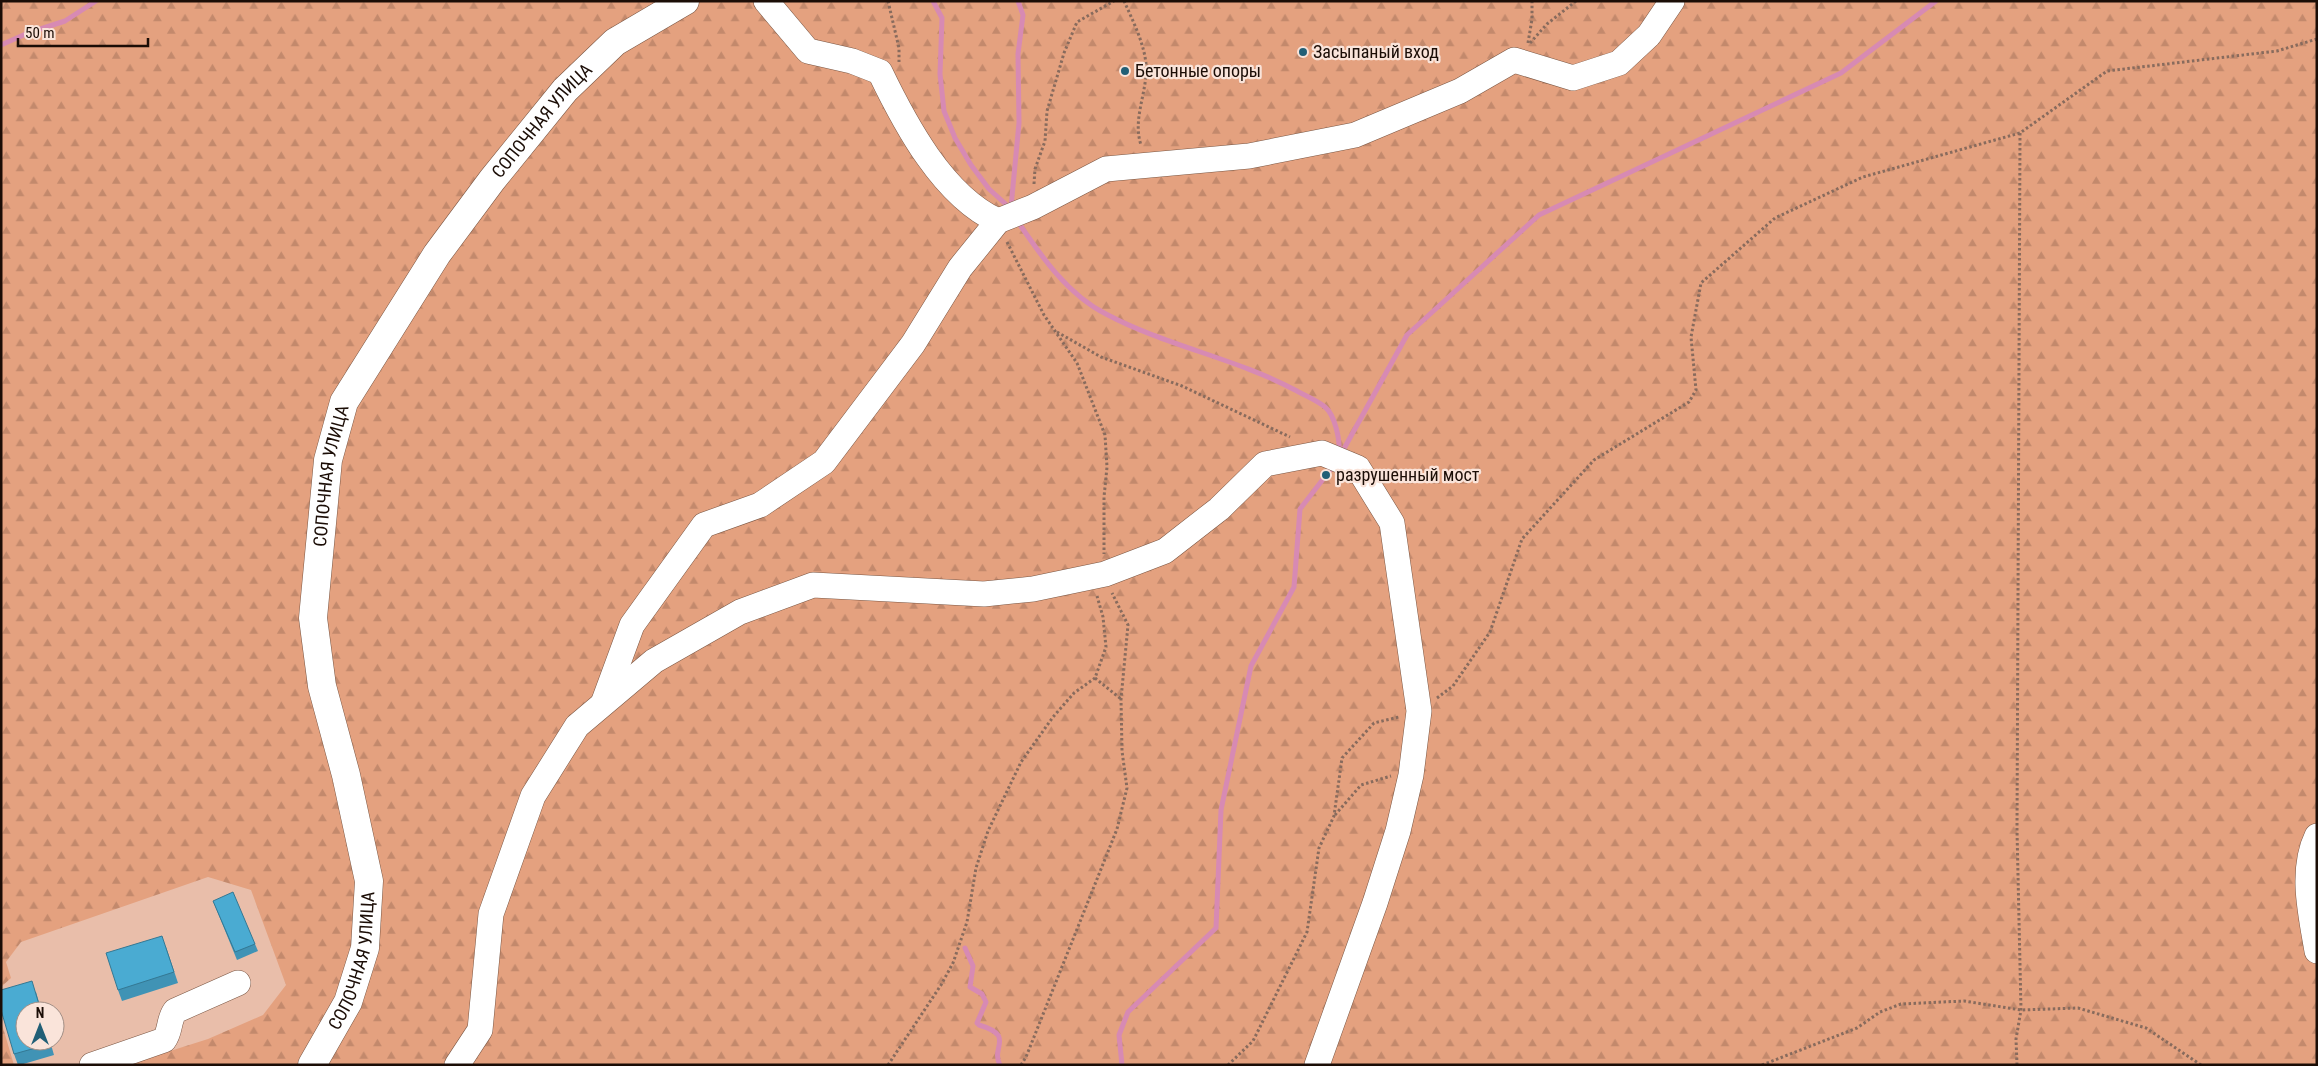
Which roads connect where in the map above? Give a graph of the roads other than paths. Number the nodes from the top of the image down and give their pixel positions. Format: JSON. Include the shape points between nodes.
{"nodes":[{"id":1,"x":685,"y":1,"type":"edge"},
{"id":2,"x":766,"y":1,"type":"edge"},
{"id":3,"x":1672,"y":1,"type":"edge"},
{"id":4,"x":998,"y":221,"type":"junction"},
{"id":5,"x":603,"y":703,"type":"junction"},
{"id":6,"x":2317,"y":836,"type":"edge"},
{"id":7,"x":2317,"y":951,"type":"edge"},
{"id":8,"x":238,"y":983,"type":"dead end"},
{"id":9,"x":92,"y":1065,"type":"edge"},
{"id":10,"x":312,"y":1065,"type":"edge"},
{"id":11,"x":457,"y":1065,"type":"edge"},
{"id":12,"x":1317,"y":1065,"type":"edge"}],
"edges":[{"from":1,"to":10,"type":"main road","name":"СОПОЧНАЯ УЛИЦА","via":[[615,42],[565,90],[436,254],[344,402],[328,460],[313,618],[322,686],[346,775],[369,882],[365,948],[348,1002]]},
{"from":2,"to":4,"type":"street","via":[[808,51],[880,72],[923,151],[969,205]]},
{"from":3,"to":4,"type":"street","via":[[1650,35],[1619,63],[1573,78],[1514,60],[1460,91],[1356,135],[1250,156],[1106,169],[1033,207]]},
{"from":4,"to":5,"type":"street","via":[[960,268],[913,344],[824,462],[760,505],[704,525],[632,625]]},
{"from":5,"to":11,"type":"street","via":[[577,726],[533,796],[491,914],[480,1030]]},
{"from":5,"to":12,"type":"street","via":[[654,661],[740,612],[813,585],[984,594],[1033,589],[1098,576],[1165,551],[1219,510],[1265,464],[1322,453],[1358,468],[1392,522],[1419,711],[1411,775],[1398,831]]},
{"from":6,"to":7,"type":"street","via":[[2312,845],[2309,868],[2309,904]]},
{"from":8,"to":9,"type":"street","via":[[175,1011],[164,1040]]}]}
